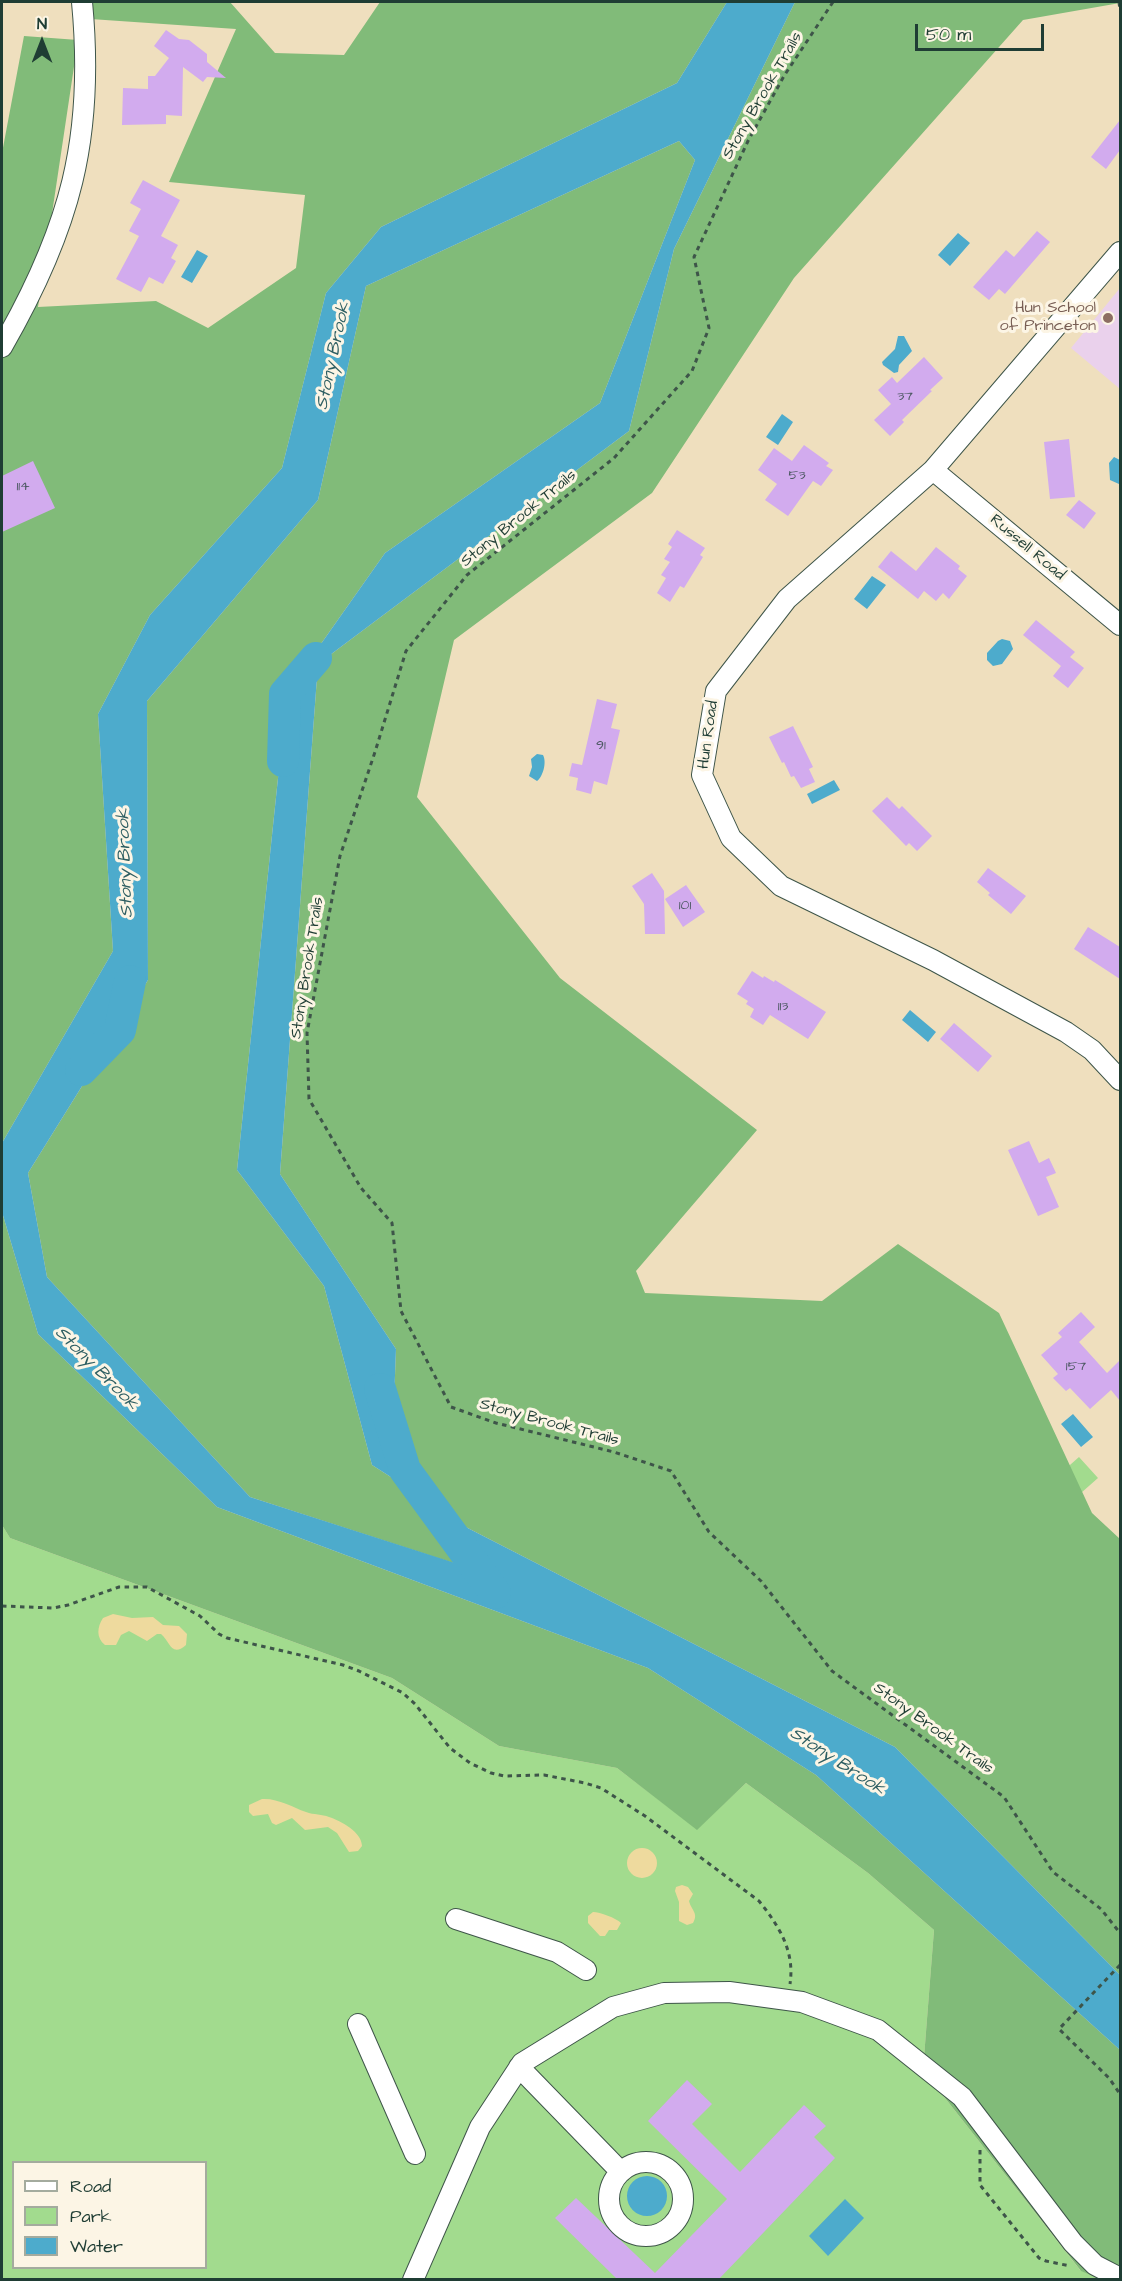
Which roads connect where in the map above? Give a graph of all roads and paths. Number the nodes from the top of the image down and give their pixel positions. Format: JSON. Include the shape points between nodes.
{"nodes":[{"id":1,"x":82,"y":2,"type":"edge"},
{"id":2,"x":834,"y":2,"type":"edge"},
{"id":3,"x":1119,"y":2,"type":"edge"},
{"id":4,"x":1120,"y":10,"type":"edge"},
{"id":5,"x":1120,"y":252,"type":"edge"},
{"id":6,"x":2,"y":347,"type":"edge"},
{"id":7,"x":933,"y":470,"type":"junction"},
{"id":8,"x":1120,"y":625,"type":"edge"},
{"id":9,"x":1120,"y":1080,"type":"edge"},
{"id":10,"x":2,"y":1606,"type":"edge"},
{"id":11,"x":456,"y":1919,"type":"dead end"},
{"id":12,"x":1120,"y":1933,"type":"edge"},
{"id":13,"x":1120,"y":1965,"type":"edge"},
{"id":14,"x":586,"y":1970,"type":"dead end"},
{"id":15,"x":788,"y":2001,"type":"junction"},
{"id":16,"x":358,"y":2024,"type":"dead end"},
{"id":17,"x":519,"y":2067,"type":"junction"},
{"id":18,"x":1120,"y":2094,"type":"edge"},
{"id":19,"x":981,"y":2121,"type":"junction"},
{"id":20,"x":415,"y":2154,"type":"dead end"},
{"id":21,"x":621,"y":2172,"type":"dead end"},
{"id":22,"x":1095,"y":2265,"type":"junction"},
{"id":23,"x":1120,"y":2278,"type":"edge"},
{"id":24,"x":413,"y":2280,"type":"edge"}],
"edges":[{"from":1,"to":6,"type":"street","via":[[86,86],[76,170],[49,256]]},
{"from":2,"to":12,"type":"path","name":"Stony Brook Trails","via":[[784,76],[748,141],[694,258],[709,328],[692,371],[614,458],[467,576],[406,651],[340,856],[307,1033],[309,1099],[361,1188],[392,1223],[401,1311],[451,1407],[496,1424],[614,1452],[671,1471],[709,1532],[761,1581],[832,1671],[1004,1797],[1053,1872],[1101,1909]]},
{"from":3,"to":4,"type":"path"},
{"from":5,"to":7,"type":"street","name":"Hun Road"},
{"from":7,"to":8,"type":"street","name":"Russell Road"},
{"from":7,"to":9,"type":"street","name":"Hun Road","via":[[787,599],[716,691],[702,775],[731,838],[781,886],[933,960],[1066,1032],[1092,1050]]},
{"from":10,"to":15,"type":"path","via":[[53,1608],[119,1587],[147,1587],[200,1616],[227,1638],[343,1665],[403,1693],[450,1748],[491,1773],[544,1775],[600,1788],[645,1816],[759,1901],[785,1941],[791,1961]]},
{"from":11,"to":14,"type":"street","via":[[557,1952]]},
{"from":13,"to":18,"type":"path","via":[[1059,2030],[1109,2078]]},
{"from":15,"to":17,"type":"street","via":[[729,1992],[664,1993],[613,2007]]},
{"from":15,"to":19,"type":"street","via":[[802,2002],[878,2030],[962,2097]]},
{"from":16,"to":20,"type":"street"},
{"from":17,"to":21,"type":"street"},
{"from":17,"to":24,"type":"street","via":[[480,2127]]},
{"from":19,"to":22,"type":"street","via":[[1073,2243]]},
{"from":19,"to":22,"type":"path","via":[[980,2185],[1039,2258],[1066,2266]]},
{"from":22,"to":23,"type":"street"}]}
